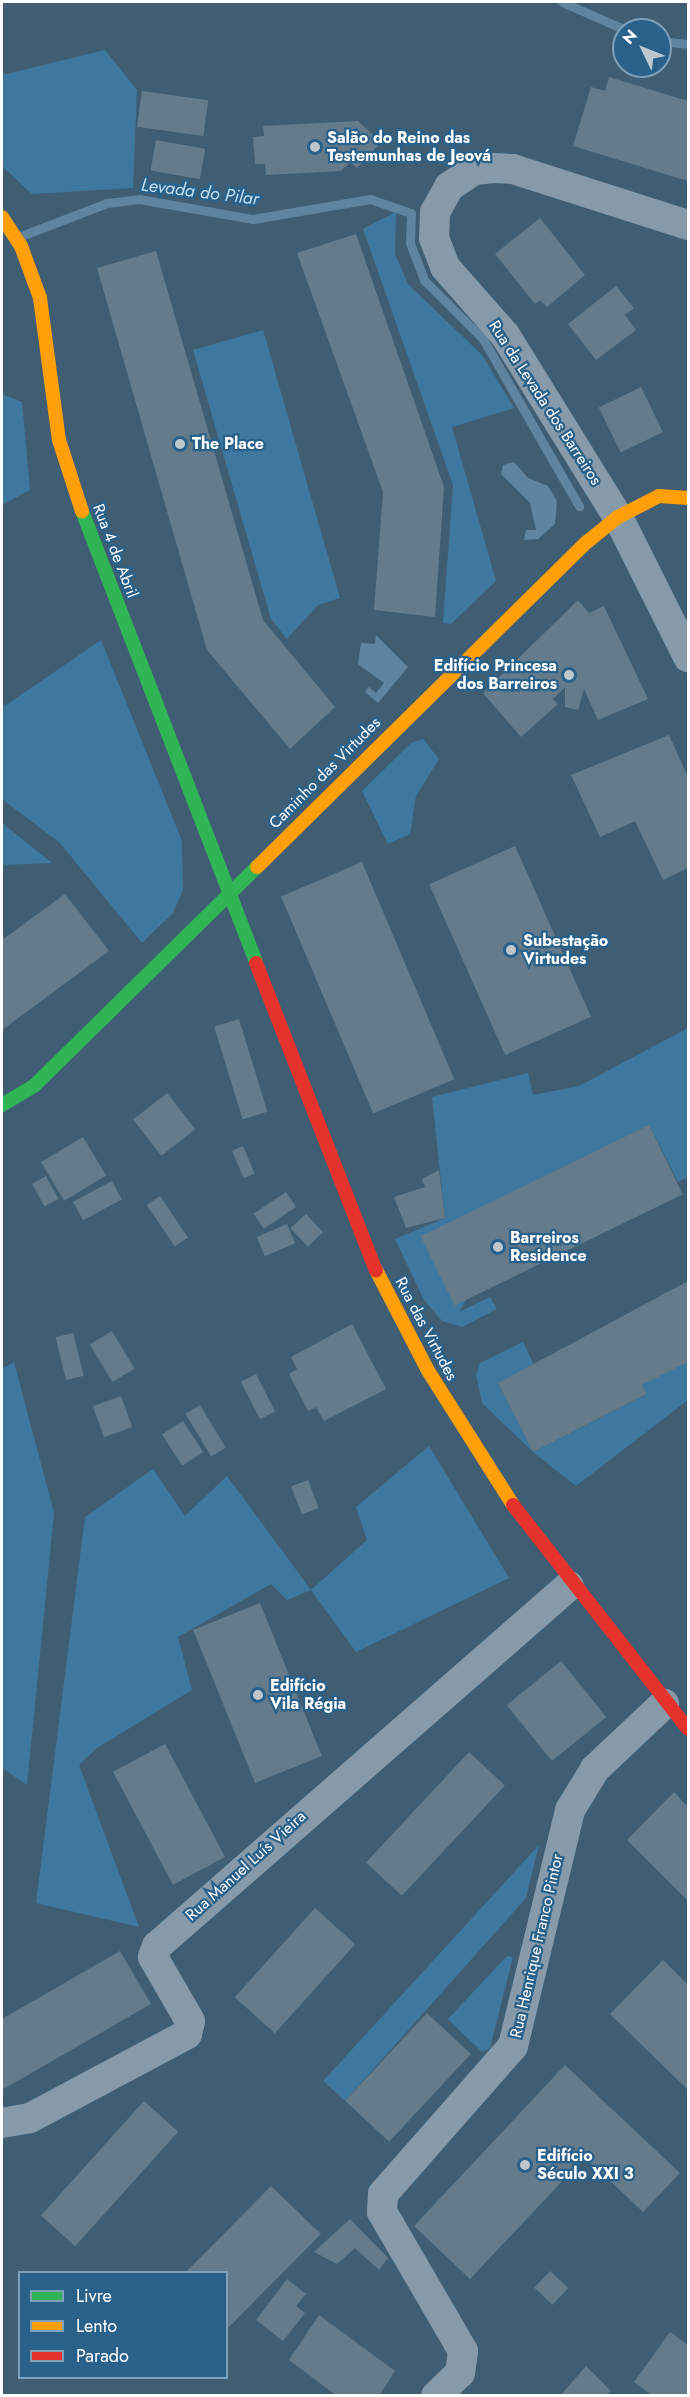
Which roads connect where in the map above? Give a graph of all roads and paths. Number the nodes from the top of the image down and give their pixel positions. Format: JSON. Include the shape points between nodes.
{"nodes":[{"id":1,"x":2,"y":217,"type":"edge"},
{"id":2,"x":688,"y":225,"type":"edge"},
{"id":3,"x":688,"y":498,"type":"edge"},
{"id":4,"x":618,"y":517,"type":"junction"},
{"id":5,"x":688,"y":657,"type":"edge"},
{"id":6,"x":229,"y":891,"type":"junction"},
{"id":7,"x":2,"y":1106,"type":"edge"},
{"id":8,"x":569,"y":1586,"type":"junction"},
{"id":9,"x":664,"y":1704,"type":"junction"},
{"id":10,"x":688,"y":1729,"type":"edge"},
{"id":11,"x":2,"y":2123,"type":"edge"},
{"id":12,"x":436,"y":2396,"type":"edge"}],
"edges":[{"from":1,"to":6,"type":"street","name":"Rua 4 de Abril","via":[[21,246],[40,298],[49,390],[71,482]]},
{"from":2,"to":4,"type":"street","name":"Rua da Levada dos Barreiros","via":[[513,169],[474,170],[449,187],[435,212],[434,238],[445,267],[505,335]]},
{"from":3,"to":4,"type":"street","name":"Caminho das Virtudes","via":[[659,496]]},
{"from":4,"to":5,"type":"street","name":"Rua da Levada dos Barreiros"},
{"from":4,"to":6,"type":"street","name":"Caminho das Virtudes"},
{"from":6,"to":7,"type":"street","name":"Caminho das Virtudes","via":[[35,1085]]},
{"from":6,"to":8,"type":"street","name":"Rua das Virtudes","via":[[331,1165],[375,1269],[452,1411]]},
{"from":8,"to":9,"type":"street","name":"Rua das Virtudes"},
{"from":8,"to":11,"type":"street","name":"Rua Manuel Luís Vieira","via":[[157,1946],[153,1957],[187,2015],[187,2034],[30,2118],[12,2126]]},
{"from":9,"to":10,"type":"street","name":"Rua das Virtudes"},
{"from":9,"to":12,"type":"street","name":"Rua Henrique Franco Pintor","via":[[596,1769],[570,1810],[513,2046],[383,2194],[382,2212],[464,2351],[460,2373]]}]}
